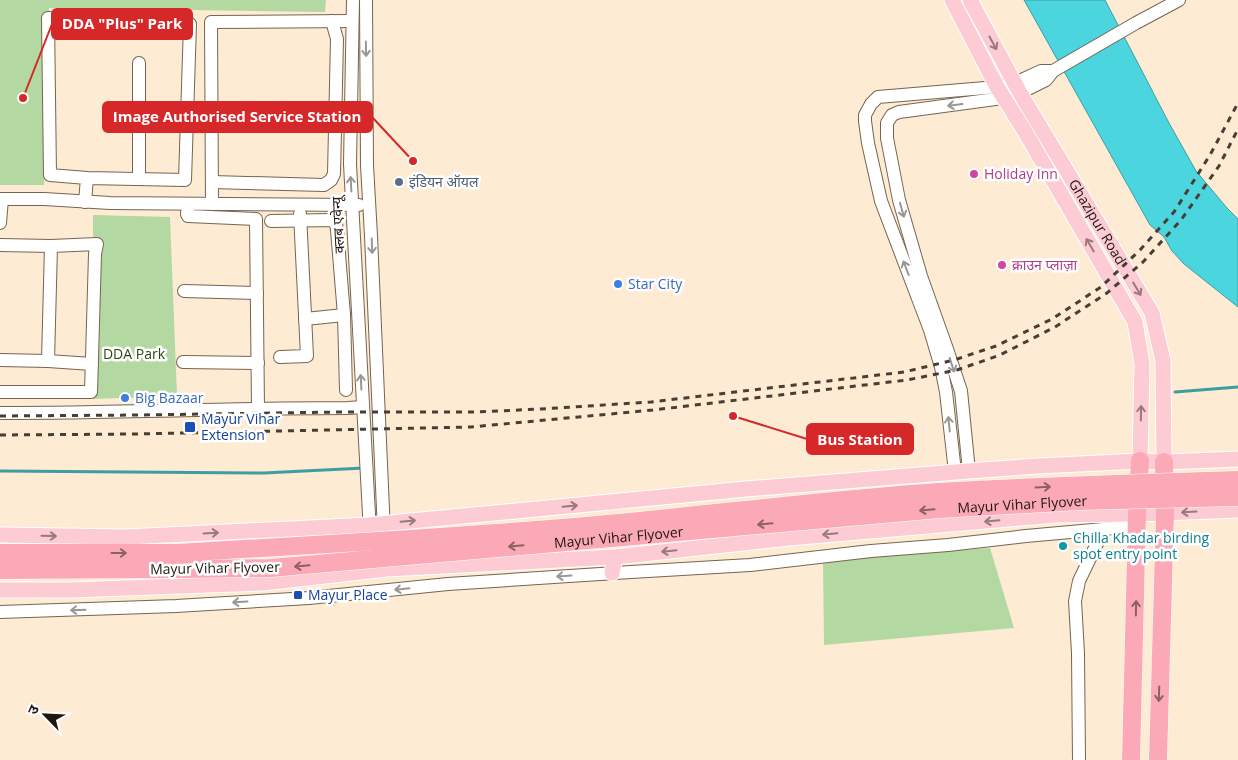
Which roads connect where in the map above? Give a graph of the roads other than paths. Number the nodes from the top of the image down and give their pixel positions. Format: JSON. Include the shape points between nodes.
{"nodes":[{"id":1,"x":352,"y":0,"type":"edge"},
{"id":2,"x":366,"y":0,"type":"edge"},
{"id":3,"x":952,"y":0,"type":"edge"},
{"id":4,"x":970,"y":0,"type":"edge"},
{"id":5,"x":1179,"y":0,"type":"edge"},
{"id":6,"x":332,"y":21,"type":"junction"},
{"id":7,"x":352,"y":21,"type":"junction"},
{"id":8,"x":139,"y":64,"type":"dead end"},
{"id":9,"x":1021,"y":86,"type":"junction"},
{"id":10,"x":1000,"y":92,"type":"junction"},
{"id":11,"x":871,"y":104,"type":"junction"},
{"id":12,"x":892,"y":115,"type":"junction"},
{"id":13,"x":87,"y":178,"type":"junction"},
{"id":14,"x":140,"y":179,"type":"junction"},
{"id":15,"x":212,"y":182,"type":"junction"},
{"id":16,"x":1,"y":199,"type":"edge"},
{"id":17,"x":85,"y":202,"type":"junction"},
{"id":18,"x":188,"y":204,"type":"junction"},
{"id":19,"x":212,"y":204,"type":"junction"},
{"id":20,"x":300,"y":205,"type":"junction"},
{"id":21,"x":352,"y":205,"type":"junction"},
{"id":22,"x":369,"y":205,"type":"junction"},
{"id":23,"x":271,"y":221,"type":"dead end"},
{"id":24,"x":300,"y":221,"type":"junction"},
{"id":25,"x":0,"y":224,"type":"edge"},
{"id":26,"x":0,"y":245,"type":"edge"},
{"id":27,"x":51,"y":246,"type":"junction"},
{"id":28,"x":184,"y":291,"type":"dead end"},
{"id":29,"x":257,"y":293,"type":"junction"},
{"id":30,"x":344,"y":315,"type":"junction"},
{"id":31,"x":305,"y":319,"type":"junction"},
{"id":32,"x":280,"y":357,"type":"dead end"},
{"id":33,"x":0,"y":360,"type":"edge"},
{"id":34,"x":48,"y":361,"type":"junction"},
{"id":35,"x":183,"y":362,"type":"dead end"},
{"id":36,"x":92,"y":364,"type":"junction"},
{"id":37,"x":258,"y":364,"type":"junction"},
{"id":38,"x":346,"y":390,"type":"dead end"},
{"id":39,"x":0,"y":392,"type":"edge"},
{"id":40,"x":363,"y":407,"type":"junction"},
{"id":41,"x":258,"y":408,"type":"junction"},
{"id":42,"x":0,"y":413,"type":"edge"},
{"id":43,"x":1238,"y":459,"type":"edge"},
{"id":44,"x":1140,"y":462,"type":"junction"},
{"id":45,"x":1164,"y":462,"type":"junction"},
{"id":46,"x":962,"y":471,"type":"junction"},
{"id":47,"x":1238,"y":473,"type":"edge"},
{"id":48,"x":1238,"y":480,"type":"edge"},
{"id":49,"x":1238,"y":496,"type":"edge"},
{"id":50,"x":1238,"y":510,"type":"edge"},
{"id":51,"x":1165,"y":513,"type":"junction"},
{"id":52,"x":1137,"y":520,"type":"junction"},
{"id":53,"x":376,"y":524,"type":"junction"},
{"id":54,"x":1104,"y":529,"type":"junction"},
{"id":55,"x":258,"y":530,"type":"junction"},
{"id":56,"x":0,"y":535,"type":"edge"},
{"id":57,"x":0,"y":553,"type":"edge"},
{"id":58,"x":615,"y":557,"type":"junction"},
{"id":59,"x":0,"y":570,"type":"edge"},
{"id":60,"x":380,"y":570,"type":"junction"},
{"id":61,"x":612,"y":573,"type":"junction"},
{"id":62,"x":263,"y":583,"type":"junction"},
{"id":63,"x":0,"y":590,"type":"edge"},
{"id":64,"x":0,"y":612,"type":"edge"},
{"id":65,"x":1080,"y":760,"type":"edge"},
{"id":66,"x":1131,"y":760,"type":"edge"},
{"id":67,"x":1158,"y":760,"type":"edge"}],
"edges":[{"from":1,"to":7,"type":"street","name":"क्लब एवेन्यू"},
{"from":2,"to":22,"type":"street","one_way":true},
{"from":3,"to":10,"type":"main road","name":"Ghazipur Road"},
{"from":4,"to":9,"type":"main road","name":"Ghazipur Road","one_way":true},
{"from":5,"to":9,"type":"street","via":[[1053,71],[1041,71]]},
{"from":6,"to":7,"type":"street"},
{"from":6,"to":15,"type":"street","via":[[337,39],[334,174],[331,180],[324,185]]},
{"from":6,"to":15,"type":"street","via":[[210,22]]},
{"from":21,"to":7,"type":"street","name":"क्लब एवेन्यू","one_way":true},
{"from":8,"to":14,"type":"street"},
{"from":9,"to":10,"type":"street"},
{"from":9,"to":45,"type":"main road","name":"Ghazipur Road","one_way":true,"via":[[1152,313],[1163,361]]},
{"from":10,"to":11,"type":"street","via":[[878,97]]},
{"from":10,"to":12,"type":"street","one_way":true},
{"from":44,"to":10,"type":"main road","name":"Ghazipur Road","one_way":true,"via":[[1142,364],[1135,322]]},
{"from":11,"to":12,"type":"street"},
{"from":46,"to":11,"type":"street","one_way":true,"via":[[941,367],[930,330],[881,201],[865,120]]},
{"from":12,"to":46,"type":"street","one_way":true,"via":[[887,123],[887,138],[900,200],[921,276],[961,391]]},
{"from":13,"to":14,"type":"street"},
{"from":13,"to":14,"type":"street","via":[[50,175],[48,18],[190,24],[185,180]]},
{"from":13,"to":17,"type":"street"},
{"from":15,"to":19,"type":"street"},
{"from":16,"to":17,"type":"street"},
{"from":16,"to":25,"type":"street"},
{"from":17,"to":18,"type":"street"},
{"from":18,"to":19,"type":"street"},
{"from":18,"to":29,"type":"street","via":[[188,216],[256,219]]},
{"from":19,"to":20,"type":"street"},
{"from":20,"to":21,"type":"street"},
{"from":20,"to":24,"type":"street"},
{"from":21,"to":22,"type":"street"},
{"from":40,"to":21,"type":"street","name":"क्लब एवेन्यू","one_way":true},
{"from":22,"to":53,"type":"street","one_way":true,"via":[[381,480]]},
{"from":23,"to":24,"type":"street"},
{"from":24,"to":30,"type":"street","name":"क्लब एवेन्यू","via":[[332,220],[336,224]]},
{"from":24,"to":31,"type":"street"},
{"from":26,"to":27,"type":"street"},
{"from":27,"to":34,"type":"street"},
{"from":27,"to":36,"type":"street","via":[[97,244]]},
{"from":28,"to":29,"type":"street"},
{"from":29,"to":37,"type":"street"},
{"from":30,"to":31,"type":"street"},
{"from":30,"to":38,"type":"street","name":"क्लब एवेन्यू"},
{"from":31,"to":32,"type":"street","via":[[307,356]]},
{"from":33,"to":34,"type":"street"},
{"from":34,"to":36,"type":"street"},
{"from":35,"to":37,"type":"street"},
{"from":36,"to":39,"type":"street","via":[[91,392]]},
{"from":37,"to":41,"type":"street"},
{"from":40,"to":41,"type":"street"},
{"from":40,"to":53,"type":"street","name":"क्लब एवेन्यू","via":[[367,482]]},
{"from":41,"to":42,"type":"street"},
{"from":43,"to":45,"type":"main road"},
{"from":44,"to":45,"type":"main road"},
{"from":44,"to":46,"type":"main road"},
{"from":44,"to":52,"type":"highway"},
{"from":45,"to":51,"type":"highway"},
{"from":53,"to":46,"type":"main road","one_way":true},
{"from":47,"to":49,"type":"main road","via":[[1235,487]]},
{"from":57,"to":48,"type":"highway","name":"Mayur Vihar Flyover","one_way":true,"bridge":true,"via":[[175,553],[550,529],[938,492]]},
{"from":49,"to":59,"type":"highway","name":"Mayur Vihar Flyover","one_way":true,"bridge":true,"via":[[940,509],[271,568]]},
{"from":50,"to":51,"type":"main road","one_way":true},
{"from":51,"to":52,"type":"main road"},
{"from":51,"to":67,"type":"highway","one_way":true},
{"from":52,"to":54,"type":"street"},
{"from":52,"to":58,"type":"main road","one_way":true,"via":[[1046,516]]},
{"from":66,"to":52,"type":"highway","one_way":true},
{"from":53,"to":55,"type":"main road"},
{"from":53,"to":60,"type":"street"},
{"from":54,"to":61,"type":"street","via":[[750,565]]},
{"from":54,"to":65,"type":"street","via":[[1079,581],[1075,601]]},
{"from":56,"to":55,"type":"main road","one_way":true,"via":[[126,537]]},
{"from":55,"to":62,"type":"main road","via":[[273,539],[280,552],[277,566]]},
{"from":58,"to":60,"type":"main road"},
{"from":58,"to":61,"type":"main road"},
{"from":60,"to":62,"type":"main road"},
{"from":61,"to":64,"type":"street","one_way":true,"via":[[448,584],[309,598]]},
{"from":62,"to":63,"type":"main road"}]}
